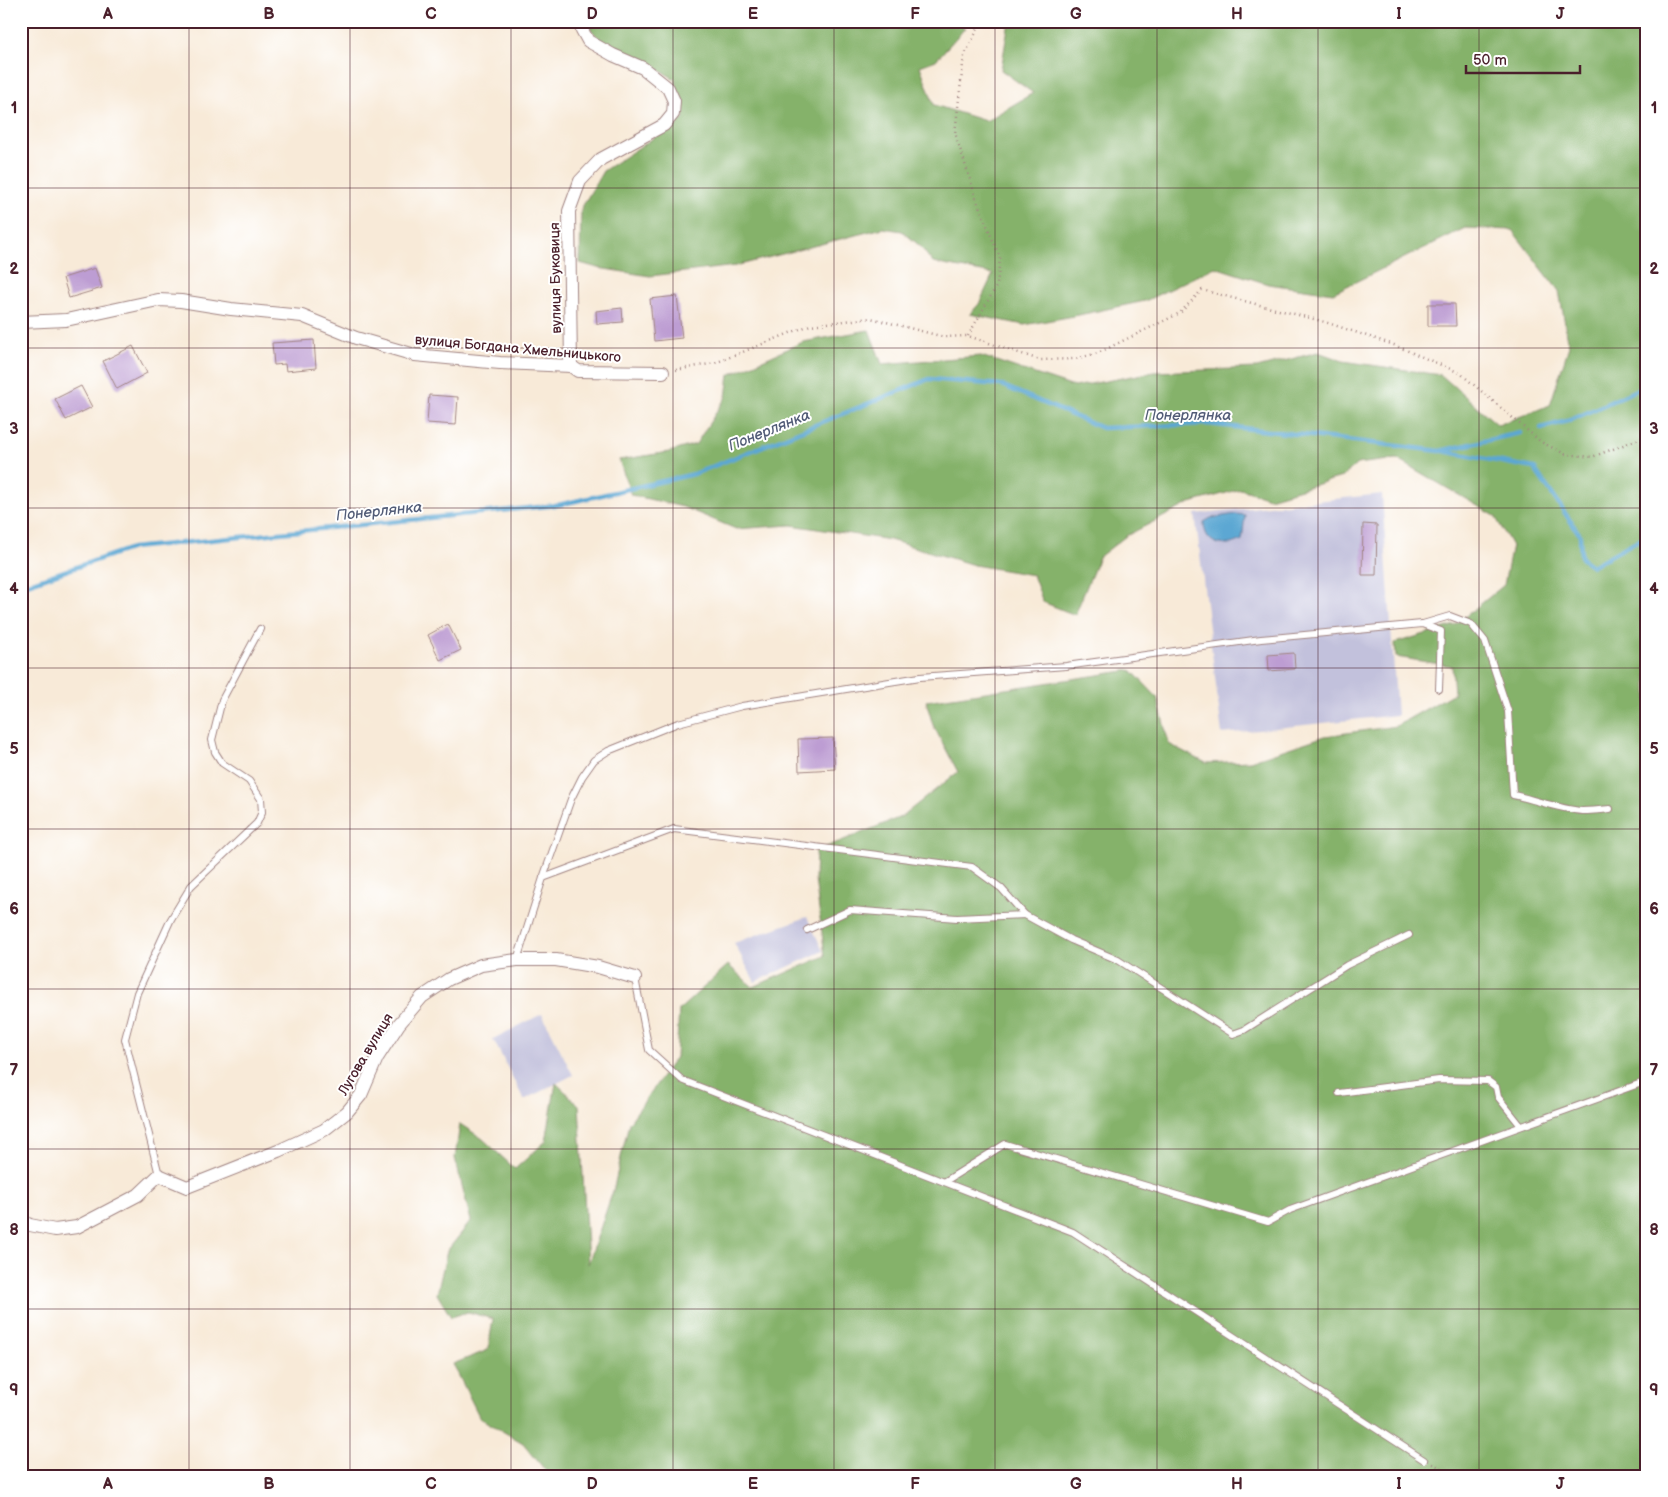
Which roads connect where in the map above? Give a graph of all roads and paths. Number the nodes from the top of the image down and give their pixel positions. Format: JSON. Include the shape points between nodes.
{"nodes":[{"id":1,"x":582,"y":21,"type":"edge"},
{"id":2,"x":982,"y":21,"type":"edge"},
{"id":3,"x":21,"y":322,"type":"edge"},
{"id":4,"x":968,"y":336,"type":"junction"},
{"id":5,"x":571,"y":366,"type":"junction"},
{"id":6,"x":662,"y":372,"type":"joint"},
{"id":7,"x":1647,"y":436,"type":"edge"},
{"id":8,"x":1422,"y":624,"type":"junction"},
{"id":9,"x":260,"y":629,"type":"dead end"},
{"id":10,"x":1439,"y":689,"type":"dead end"},
{"id":11,"x":1610,"y":809,"type":"dead end"},
{"id":12,"x":543,"y":878,"type":"junction"},
{"id":13,"x":1025,"y":915,"type":"junction"},
{"id":14,"x":807,"y":930,"type":"dead end"},
{"id":15,"x":1409,"y":934,"type":"dead end"},
{"id":16,"x":517,"y":960,"type":"junction"},
{"id":17,"x":635,"y":978,"type":"joint"},
{"id":18,"x":1647,"y":1081,"type":"edge"},
{"id":19,"x":1339,"y":1093,"type":"dead end"},
{"id":20,"x":1521,"y":1126,"type":"junction"},
{"id":21,"x":159,"y":1176,"type":"junction"},
{"id":22,"x":944,"y":1182,"type":"junction"},
{"id":23,"x":21,"y":1222,"type":"edge"},
{"id":24,"x":1424,"y":1460,"type":"joint"},
{"id":25,"x":1462,"y":1476,"type":"edge"}],
"edges":[{"from":1,"to":5,"type":"street","name":"вулиця Буковиця","via":[[582,30],[588,40],[643,68],[668,88],[674,101],[673,114],[664,125],[601,159],[580,181],[569,211]]},
{"from":2,"to":4,"type":"path","via":[[964,56],[955,133],[1000,258],[997,285]]},
{"from":3,"to":5,"type":"street","name":"вулиця Богдана Хмельницького","via":[[66,320],[158,300],[180,301],[231,310],[302,316],[356,338],[415,355]]},
{"from":4,"to":6,"type":"path","via":[[944,337],[870,318],[810,325],[715,364]]},
{"from":4,"to":7,"type":"path","via":[[1040,360],[1075,359],[1098,353],[1180,313],[1202,290],[1325,322],[1394,345],[1460,373],[1541,442],[1565,454],[1592,457]]},
{"from":5,"to":6,"type":"street","name":"вулиця Богдана Хмельницького","via":[[578,371]]},
{"from":8,"to":10,"type":"lane","via":[[1441,631]]},
{"from":8,"to":11,"type":"lane","via":[[1450,616],[1471,624],[1485,641],[1508,711],[1513,795],[1584,811]]},
{"from":8,"to":12,"type":"lane","via":[[1261,639],[1066,666],[920,677],[742,706],[678,723],[608,751],[594,760],[572,799]]},
{"from":9,"to":21,"type":"lane","via":[[222,700],[212,740],[222,763],[249,781],[261,799],[262,812],[257,824],[191,886],[170,919],[137,993],[125,1038]]},
{"from":12,"to":13,"type":"lane","via":[[674,830],[972,867],[1001,888]]},
{"from":12,"to":16,"type":"lane"},
{"from":13,"to":14,"type":"lane","via":[[957,918],[850,910]]},
{"from":13,"to":15,"type":"lane","via":[[1118,960],[1233,1034],[1347,965]]},
{"from":16,"to":17,"type":"street","name":"Лугова вулиця","via":[[556,960],[598,967]]},
{"from":16,"to":21,"type":"street","name":"Лугова вулиця","via":[[481,965],[449,979],[422,997],[377,1058],[361,1095],[347,1112],[324,1130],[187,1187]]},
{"from":17,"to":22,"type":"lane","via":[[649,1050],[682,1080]]},
{"from":18,"to":20,"type":"lane"},
{"from":19,"to":20,"type":"lane","via":[[1439,1080],[1488,1081],[1496,1086],[1498,1097]]},
{"from":20,"to":22,"type":"lane","via":[[1290,1210],[1268,1222],[1005,1144]]},
{"from":21,"to":23,"type":"street","via":[[138,1194],[77,1227],[55,1230]]},
{"from":22,"to":24,"type":"lane","via":[[1073,1232]]},
{"from":24,"to":25,"type":"path"}]}
